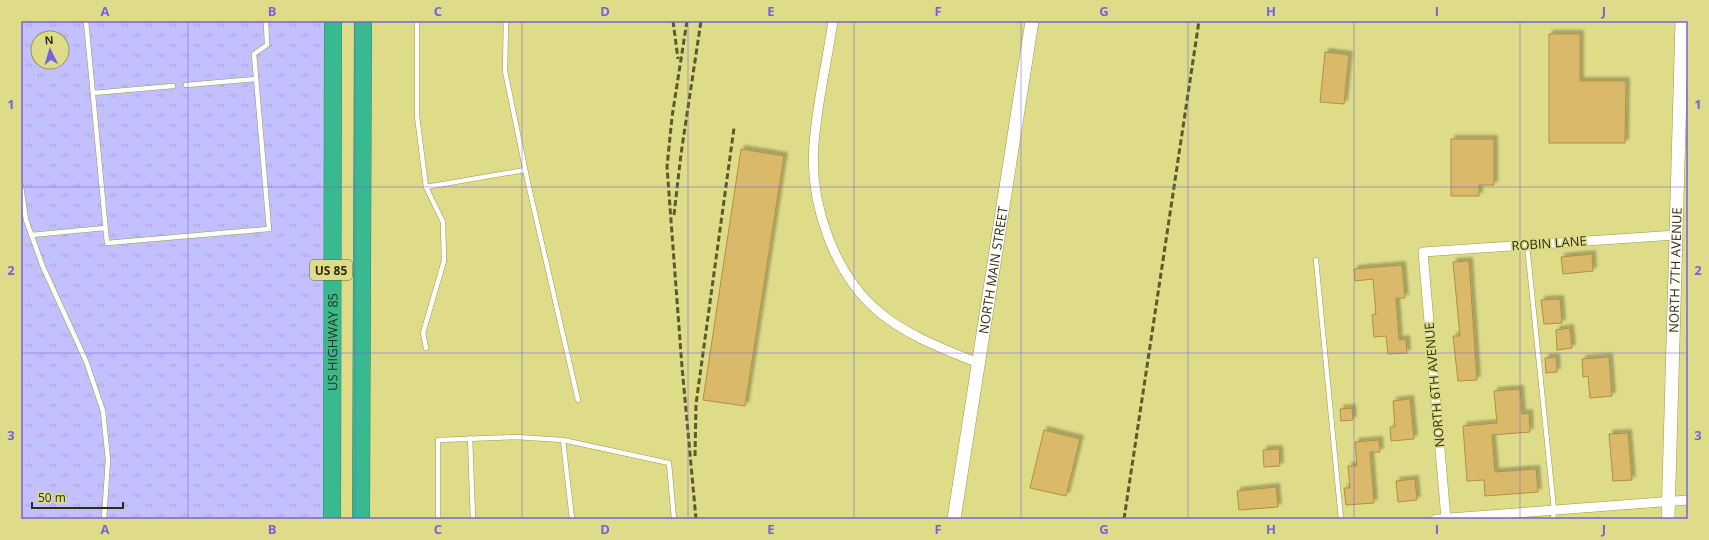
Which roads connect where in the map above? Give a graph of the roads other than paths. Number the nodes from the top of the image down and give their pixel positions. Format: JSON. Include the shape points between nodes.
{"nodes":[{"id":1,"x":86,"y":21,"type":"edge"},
{"id":2,"x":266,"y":21,"type":"edge"},
{"id":3,"x":333,"y":21,"type":"edge"},
{"id":4,"x":363,"y":21,"type":"edge"},
{"id":5,"x":417,"y":21,"type":"edge"},
{"id":6,"x":506,"y":21,"type":"edge"},
{"id":7,"x":833,"y":21,"type":"edge"},
{"id":8,"x":1032,"y":21,"type":"edge"},
{"id":9,"x":1682,"y":21,"type":"edge"},
{"id":10,"x":256,"y":79,"type":"junction"},
{"id":11,"x":186,"y":85,"type":"dead end"},
{"id":12,"x":173,"y":86,"type":"dead end"},
{"id":13,"x":93,"y":93,"type":"junction"},
{"id":14,"x":525,"y":170,"type":"junction"},
{"id":15,"x":21,"y":186,"type":"edge"},
{"id":16,"x":426,"y":187,"type":"junction"},
{"id":17,"x":105,"y":228,"type":"junction"},
{"id":18,"x":31,"y":235,"type":"junction"},
{"id":19,"x":1676,"y":236,"type":"junction"},
{"id":20,"x":1527,"y":245,"type":"junction"},
{"id":21,"x":1423,"y":252,"type":"joint"},
{"id":22,"x":1316,"y":260,"type":"dead end"},
{"id":23,"x":426,"y":348,"type":"dead end"},
{"id":24,"x":978,"y":363,"type":"junction"},
{"id":25,"x":578,"y":400,"type":"dead end"},
{"id":26,"x":470,"y":438,"type":"junction"},
{"id":27,"x":563,"y":440,"type":"junction"},
{"id":28,"x":1688,"y":500,"type":"edge"},
{"id":29,"x":1669,"y":501,"type":"junction"},
{"id":30,"x":1553,"y":515,"type":"edge"},
{"id":31,"x":104,"y":519,"type":"edge"},
{"id":32,"x":332,"y":519,"type":"edge"},
{"id":33,"x":361,"y":519,"type":"edge"},
{"id":34,"x":438,"y":519,"type":"edge"},
{"id":35,"x":473,"y":519,"type":"edge"},
{"id":36,"x":572,"y":519,"type":"edge"},
{"id":37,"x":674,"y":519,"type":"edge"},
{"id":38,"x":954,"y":519,"type":"edge"},
{"id":39,"x":1341,"y":519,"type":"edge"},
{"id":40,"x":1436,"y":519,"type":"edge"},
{"id":41,"x":1446,"y":519,"type":"edge"},
{"id":42,"x":1668,"y":519,"type":"edge"}],
"edges":[{"from":1,"to":13,"type":"lane"},
{"from":2,"to":10,"type":"lane","via":[[267,45],[254,54]]},
{"from":3,"to":32,"type":"highway","name":"US HIGHWAY 85","number":"US 85"},
{"from":4,"to":33,"type":"highway","number":"US 85"},
{"from":5,"to":16,"type":"lane","via":[[417,116]]},
{"from":6,"to":14,"type":"lane","via":[[505,71]]},
{"from":7,"to":24,"type":"street","via":[[814,144],[814,169],[823,219],[836,254],[855,287],[879,312],[928,342]]},
{"from":8,"to":24,"type":"street","name":"NORTH MAIN STREET"},
{"from":9,"to":19,"type":"street","name":"NORTH 7TH AVENUE"},
{"from":10,"to":11,"type":"lane"},
{"from":10,"to":17,"type":"lane","via":[[269,229],[107,243]]},
{"from":12,"to":13,"type":"lane"},
{"from":13,"to":17,"type":"lane"},
{"from":14,"to":16,"type":"lane"},
{"from":14,"to":25,"type":"lane"},
{"from":15,"to":18,"type":"lane"},
{"from":16,"to":23,"type":"lane","via":[[443,222],[444,261],[423,333]]},
{"from":17,"to":18,"type":"lane"},
{"from":18,"to":31,"type":"lane","via":[[86,361],[103,411],[108,460]]},
{"from":19,"to":20,"type":"street","name":"ROBIN LANE"},
{"from":19,"to":29,"type":"street","name":"NORTH 7TH AVENUE"},
{"from":20,"to":21,"type":"street","name":"ROBIN LANE"},
{"from":20,"to":30,"type":"lane"},
{"from":21,"to":41,"type":"street","name":"NORTH 6TH AVENUE"},
{"from":22,"to":39,"type":"lane"},
{"from":24,"to":38,"type":"street","name":"NORTH MAIN STREET"},
{"from":26,"to":27,"type":"lane"},
{"from":26,"to":34,"type":"lane","via":[[438,440]]},
{"from":26,"to":35,"type":"lane"},
{"from":27,"to":36,"type":"lane"},
{"from":27,"to":37,"type":"lane","via":[[669,463]]},
{"from":28,"to":29,"type":"street"},
{"from":29,"to":30,"type":"street"},
{"from":29,"to":42,"type":"street","name":"NORTH 7TH AVENUE"},
{"from":30,"to":41,"type":"street"},
{"from":40,"to":41,"type":"street"}]}
